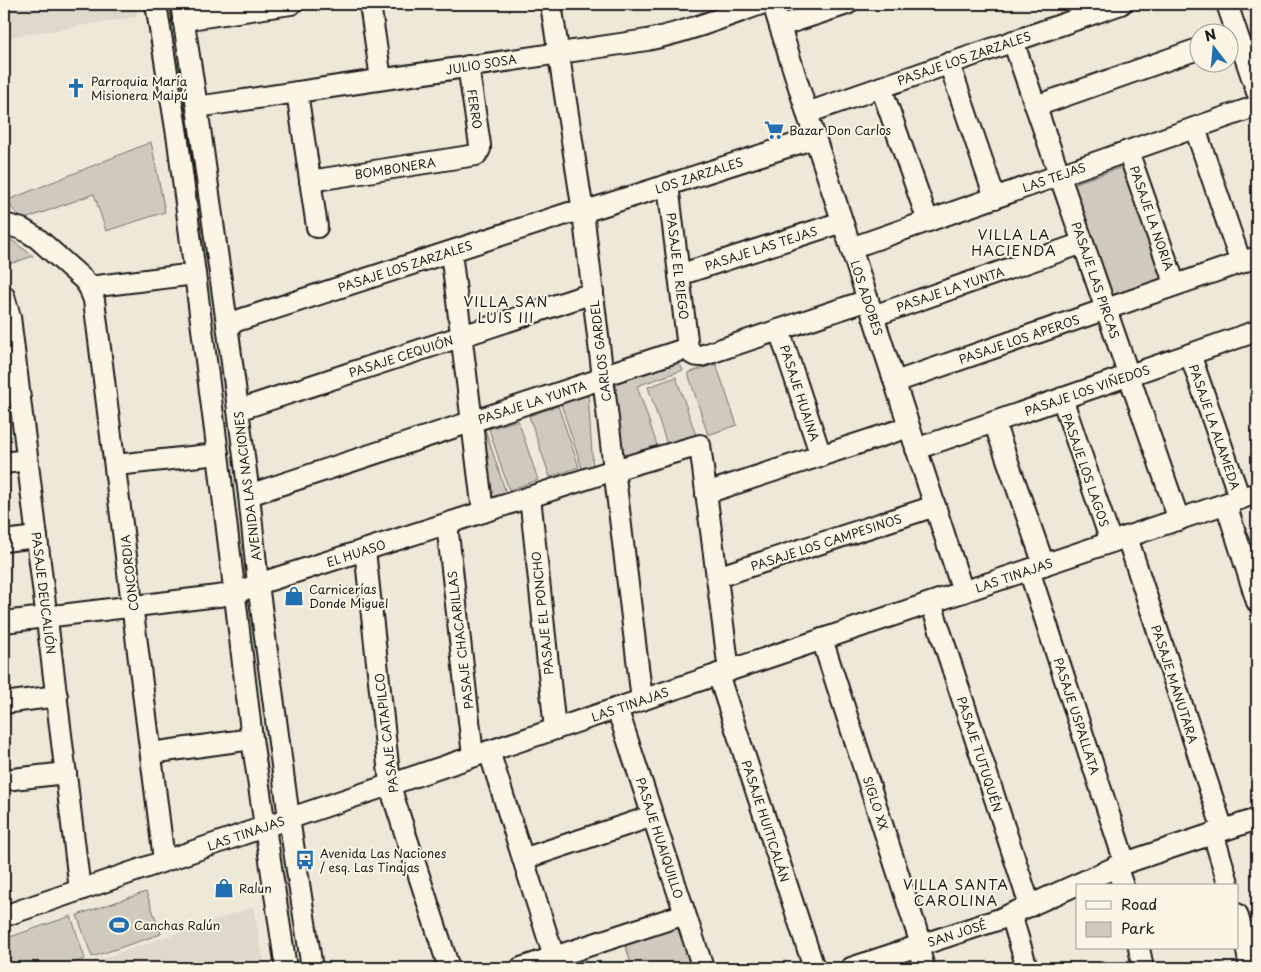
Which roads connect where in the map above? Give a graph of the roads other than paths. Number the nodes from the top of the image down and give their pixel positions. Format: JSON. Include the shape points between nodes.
{"nodes":[{"id":1,"x":156,"y":4,"type":"edge"},
{"id":2,"x":291,"y":4,"type":"edge"},
{"id":3,"x":370,"y":4,"type":"edge"},
{"id":4,"x":551,"y":4,"type":"edge"},
{"id":5,"x":761,"y":4,"type":"edge"},
{"id":6,"x":773,"y":4,"type":"edge"},
{"id":7,"x":847,"y":4,"type":"edge"},
{"id":8,"x":1121,"y":4,"type":"edge"},
{"id":9,"x":1226,"y":4,"type":"edge"},
{"id":10,"x":182,"y":12,"type":"edge"},
{"id":11,"x":1230,"y":22,"type":"edge"},
{"id":12,"x":780,"y":26,"type":"junction"},
{"id":13,"x":1013,"y":41,"type":"junction"},
{"id":14,"x":1238,"y":48,"type":"edge"},
{"id":15,"x":558,"y":52,"type":"junction"},
{"id":16,"x":1188,"y":53,"type":"edge"},
{"id":17,"x":949,"y":63,"type":"junction"},
{"id":18,"x":468,"y":66,"type":"junction"},
{"id":19,"x":381,"y":79,"type":"junction"},
{"id":20,"x":881,"y":87,"type":"junction"},
{"id":21,"x":297,"y":92,"type":"junction"},
{"id":22,"x":1257,"y":92,"type":"edge"},
{"id":23,"x":1036,"y":106,"type":"junction"},
{"id":24,"x":1257,"y":106,"type":"edge"},
{"id":25,"x":197,"y":107,"type":"junction"},
{"id":26,"x":807,"y":113,"type":"junction"},
{"id":27,"x":1195,"y":128,"type":"junction"},
{"id":28,"x":815,"y":138,"type":"junction"},
{"id":29,"x":1128,"y":151,"type":"junction"},
{"id":30,"x":479,"y":152,"type":"joint"},
{"id":31,"x":1060,"y":175,"type":"junction"},
{"id":32,"x":310,"y":181,"type":"junction"},
{"id":33,"x":668,"y":185,"type":"junction"},
{"id":34,"x":996,"y":198,"type":"junction"},
{"id":35,"x":583,"y":212,"type":"junction"},
{"id":36,"x":928,"y":221,"type":"junction"},
{"id":37,"x":842,"y":222,"type":"junction"},
{"id":38,"x":4,"y":224,"type":"edge"},
{"id":39,"x":317,"y":227,"type":"dead end"},
{"id":40,"x":1083,"y":243,"type":"junction"},
{"id":41,"x":851,"y":248,"type":"junction"},
{"id":42,"x":450,"y":252,"type":"junction"},
{"id":43,"x":1249,"y":260,"type":"edge"},
{"id":44,"x":195,"y":274,"type":"junction"},
{"id":45,"x":679,"y":275,"type":"junction"},
{"id":46,"x":1175,"y":285,"type":"junction"},
{"id":47,"x":89,"y":287,"type":"junction"},
{"id":48,"x":593,"y":293,"type":"junction"},
{"id":49,"x":4,"y":296,"type":"edge"},
{"id":50,"x":870,"y":308,"type":"junction"},
{"id":51,"x":1106,"y":309,"type":"junction"},
{"id":52,"x":7,"y":318,"type":"edge"},
{"id":53,"x":227,"y":324,"type":"junction"},
{"id":54,"x":779,"y":330,"type":"junction"},
{"id":55,"x":461,"y":336,"type":"junction"},
{"id":56,"x":1256,"y":337,"type":"edge"},
{"id":57,"x":688,"y":348,"type":"junction"},
{"id":58,"x":1190,"y":354,"type":"junction"},
{"id":59,"x":1129,"y":375,"type":"junction"},
{"id":60,"x":603,"y":377,"type":"junction"},
{"id":61,"x":895,"y":382,"type":"junction"},
{"id":62,"x":1062,"y":398,"type":"junction"},
{"id":63,"x":238,"y":410,"type":"junction"},
{"id":64,"x":472,"y":422,"type":"junction"},
{"id":65,"x":994,"y":422,"type":"junction"},
{"id":66,"x":909,"y":427,"type":"junction"},
{"id":67,"x":700,"y":445,"type":"joint"},
{"id":68,"x":916,"y":449,"type":"junction"},
{"id":69,"x":218,"y":454,"type":"junction"},
{"id":70,"x":821,"y":456,"type":"junction"},
{"id":71,"x":27,"y":460,"type":"junction"},
{"id":72,"x":4,"y":463,"type":"edge"},
{"id":73,"x":116,"y":465,"type":"junction"},
{"id":74,"x":614,"y":470,"type":"junction"},
{"id":75,"x":706,"y":493,"type":"junction"},
{"id":76,"x":248,"y":496,"type":"junction"},
{"id":77,"x":530,"y":497,"type":"junction"},
{"id":78,"x":1241,"y":499,"type":"edge"},
{"id":79,"x":935,"y":506,"type":"junction"},
{"id":80,"x":483,"y":512,"type":"junction"},
{"id":81,"x":1179,"y":520,"type":"junction"},
{"id":82,"x":447,"y":524,"type":"junction"},
{"id":83,"x":37,"y":537,"type":"junction"},
{"id":84,"x":4,"y":540,"type":"edge"},
{"id":85,"x":1119,"y":540,"type":"junction"},
{"id":86,"x":365,"y":550,"type":"junction"},
{"id":87,"x":1036,"y":567,"type":"junction"},
{"id":88,"x":717,"y":577,"type":"junction"},
{"id":89,"x":258,"y":584,"type":"junction"},
{"id":90,"x":963,"y":592,"type":"junction"},
{"id":91,"x":234,"y":594,"type":"junction"},
{"id":92,"x":1257,"y":602,"type":"edge"},
{"id":93,"x":931,"y":603,"type":"junction"},
{"id":94,"x":132,"y":606,"type":"junction"},
{"id":95,"x":47,"y":617,"type":"junction"},
{"id":96,"x":4,"y":622,"type":"edge"},
{"id":97,"x":822,"y":639,"type":"junction"},
{"id":98,"x":724,"y":672,"type":"junction"},
{"id":99,"x":56,"y":696,"type":"junction"},
{"id":100,"x":642,"y":700,"type":"junction"},
{"id":101,"x":4,"y":703,"type":"edge"},
{"id":102,"x":617,"y":708,"type":"junction"},
{"id":103,"x":555,"y":729,"type":"junction"},
{"id":104,"x":252,"y":739,"type":"junction"},
{"id":105,"x":151,"y":753,"type":"junction"},
{"id":106,"x":481,"y":754,"type":"junction"},
{"id":107,"x":66,"y":773,"type":"junction"},
{"id":108,"x":4,"y":780,"type":"edge"},
{"id":109,"x":390,"y":784,"type":"junction"},
{"id":110,"x":653,"y":816,"type":"junction"},
{"id":111,"x":289,"y":818,"type":"junction"},
{"id":112,"x":1257,"y":819,"type":"edge"},
{"id":113,"x":264,"y":826,"type":"junction"},
{"id":114,"x":1218,"y":832,"type":"junction"},
{"id":115,"x":523,"y":859,"type":"junction"},
{"id":116,"x":164,"y":860,"type":"junction"},
{"id":117,"x":1120,"y":864,"type":"junction"},
{"id":118,"x":1077,"y":884,"type":"edge"},
{"id":119,"x":1123,"y":884,"type":"edge"},
{"id":120,"x":1229,"y":884,"type":"edge"},
{"id":121,"x":1076,"y":885,"type":"edge"},
{"id":122,"x":80,"y":890,"type":"junction"},
{"id":123,"x":1030,"y":906,"type":"junction"},
{"id":124,"x":685,"y":914,"type":"junction"},
{"id":125,"x":1011,"y":914,"type":"junction"},
{"id":126,"x":4,"y":916,"type":"edge"},
{"id":127,"x":1238,"y":916,"type":"edge"},
{"id":128,"x":1251,"y":938,"type":"edge"},
{"id":129,"x":920,"y":946,"type":"junction"},
{"id":130,"x":1139,"y":950,"type":"edge"},
{"id":131,"x":554,"y":957,"type":"junction"},
{"id":132,"x":286,"y":968,"type":"edge"},
{"id":133,"x":312,"y":968,"type":"edge"},
{"id":134,"x":449,"y":968,"type":"edge"},
{"id":135,"x":521,"y":968,"type":"edge"},
{"id":136,"x":703,"y":968,"type":"edge"},
{"id":137,"x":814,"y":968,"type":"edge"},
{"id":138,"x":851,"y":968,"type":"edge"},
{"id":139,"x":924,"y":968,"type":"edge"},
{"id":140,"x":1027,"y":968,"type":"edge"},
{"id":141,"x":1143,"y":968,"type":"edge"},
{"id":142,"x":1250,"y":968,"type":"edge"}],
"edges":[{"from":1,"to":44,"type":"street","name":"AVENIDA LAS NACIONES"},
{"from":2,"to":10,"type":"street"},
{"from":3,"to":19,"type":"street"},
{"from":4,"to":15,"type":"street","name":"CARLOS GARDEL"},
{"from":5,"to":15,"type":"street","name":"JULIO SOSA","via":[[665,36]]},
{"from":6,"to":12,"type":"street","name":"LOS ADOBES"},
{"from":7,"to":12,"type":"street"},
{"from":8,"to":13,"type":"street","name":"PASAJE LOS ZARZALES"},
{"from":9,"to":11,"type":"street"},
{"from":10,"to":25,"type":"street","name":"AVENIDA LAS NACIONES"},
{"from":12,"to":26,"type":"street","name":"LOS ADOBES"},
{"from":13,"to":17,"type":"street","name":"PASAJE LOS ZARZALES"},
{"from":13,"to":23,"type":"street","name":"PASAJE LAS PIRCAS"},
{"from":14,"to":22,"type":"street"},
{"from":15,"to":18,"type":"street","name":"JULIO SOSA"},
{"from":15,"to":35,"type":"street","name":"CARLOS GARDEL"},
{"from":16,"to":23,"type":"street"},
{"from":17,"to":20,"type":"street","name":"PASAJE LOS ZARZALES"},
{"from":17,"to":34,"type":"street"},
{"from":18,"to":19,"type":"street","name":"JULIO SOSA"},
{"from":18,"to":30,"type":"street","name":"FERRO"},
{"from":19,"to":21,"type":"street","name":"JULIO SOSA"},
{"from":20,"to":26,"type":"street","name":"PASAJE LOS ZARZALES"},
{"from":20,"to":36,"type":"street"},
{"from":21,"to":25,"type":"street","name":"JULIO SOSA"},
{"from":21,"to":32,"type":"street"},
{"from":23,"to":31,"type":"street","name":"PASAJE LAS PIRCAS"},
{"from":24,"to":27,"type":"street","name":"LAS TEJAS"},
{"from":25,"to":53,"type":"street","name":"AVENIDA LAS NACIONES"},
{"from":26,"to":28,"type":"street","name":"LOS ADOBES"},
{"from":27,"to":29,"type":"street","name":"LAS TEJAS"},
{"from":27,"to":43,"type":"street"},
{"from":28,"to":33,"type":"street","name":"LOS ZARZALES"},
{"from":28,"to":37,"type":"street","name":"LOS ADOBES"},
{"from":29,"to":31,"type":"street","name":"LAS TEJAS"},
{"from":29,"to":46,"type":"street","name":"PASAJE LA NORIA"},
{"from":30,"to":32,"type":"street","name":"BOMBONERA","via":[[472,156]]},
{"from":31,"to":34,"type":"street","name":"LAS TEJAS"},
{"from":31,"to":40,"type":"street","name":"PASAJE LAS PIRCAS"},
{"from":32,"to":39,"type":"street"},
{"from":33,"to":35,"type":"street","name":"LOS ZARZALES"},
{"from":33,"to":45,"type":"street","name":"PASAJE EL RIEGO"},
{"from":34,"to":36,"type":"street","name":"LAS TEJAS"},
{"from":35,"to":42,"type":"street","name":"PASAJE LOS ZARZALES","via":[[569,213]]},
{"from":35,"to":48,"type":"street","name":"CARLOS GARDEL"},
{"from":36,"to":41,"type":"street","name":"LAS TEJAS"},
{"from":37,"to":41,"type":"street","name":"LOS ADOBES"},
{"from":37,"to":45,"type":"street","name":"PASAJE LAS TEJAS"},
{"from":38,"to":47,"type":"street","via":[[37,238]]},
{"from":40,"to":50,"type":"street","name":"PASAJE LA YUNTA"},
{"from":40,"to":51,"type":"street","name":"PASAJE LAS PIRCAS"},
{"from":41,"to":50,"type":"street","name":"LOS ADOBES"},
{"from":42,"to":53,"type":"street","name":"PASAJE LOS ZARZALES"},
{"from":42,"to":55,"type":"street"},
{"from":43,"to":46,"type":"street","name":"PASAJE LOS APEROS"},
{"from":44,"to":47,"type":"street"},
{"from":44,"to":69,"type":"street","name":"AVENIDA LAS NACIONES"},
{"from":45,"to":57,"type":"street","name":"PASAJE EL RIEGO"},
{"from":46,"to":51,"type":"street","name":"PASAJE LOS APEROS"},
{"from":47,"to":73,"type":"street","name":"CONCORDIA","via":[[96,307]]},
{"from":48,"to":55,"type":"street","name":"PASAJE CEQUIÓN"},
{"from":48,"to":60,"type":"street","name":"CARLOS GARDEL"},
{"from":49,"to":52,"type":"street","name":"PASAJE DEUCALIÓN"},
{"from":50,"to":54,"type":"street","name":"PASAJE LA YUNTA"},
{"from":50,"to":61,"type":"street","name":"LOS ADOBES"},
{"from":51,"to":59,"type":"street","name":"PASAJE LAS PIRCAS"},
{"from":51,"to":61,"type":"street","name":"PASAJE LOS APEROS"},
{"from":52,"to":71,"type":"street","name":"PASAJE DEUCALIÓN"},
{"from":53,"to":63,"type":"street","name":"AVENIDA LAS NACIONES"},
{"from":54,"to":57,"type":"street","name":"PASAJE LA YUNTA","via":[[701,356],[693,355]]},
{"from":54,"to":70,"type":"street","name":"PASAJE HUAINA"},
{"from":55,"to":63,"type":"street","name":"PASAJE CEQUIÓN"},
{"from":55,"to":64,"type":"street"},
{"from":56,"to":58,"type":"street","name":"PASAJE LOS VIÑEDOS"},
{"from":57,"to":60,"type":"street","name":"PASAJE LA YUNTA"},
{"from":58,"to":59,"type":"street","name":"PASAJE LOS VIÑEDOS"},
{"from":58,"to":78,"type":"street","name":"PASAJE LA ALAMEDA"},
{"from":59,"to":62,"type":"street","name":"PASAJE LOS VIÑEDOS"},
{"from":59,"to":81,"type":"street","name":"PASAJE LAS PIRCAS"},
{"from":60,"to":64,"type":"street","name":"PASAJE LA YUNTA"},
{"from":60,"to":74,"type":"street","name":"CARLOS GARDEL"},
{"from":61,"to":66,"type":"street","name":"LOS ADOBES"},
{"from":62,"to":65,"type":"street","name":"PASAJE LOS VIÑEDOS"},
{"from":62,"to":85,"type":"street","name":"PASAJE LOS LAGOS"},
{"from":63,"to":76,"type":"street","name":"AVENIDA LAS NACIONES"},
{"from":64,"to":76,"type":"street","name":"PASAJE LA YUNTA"},
{"from":64,"to":80,"type":"street"},
{"from":65,"to":68,"type":"street","name":"PASAJE LOS VIÑEDOS"},
{"from":65,"to":87,"type":"street","name":"PASAJE USPALLATA"},
{"from":66,"to":68,"type":"street","name":"LOS ADOBES"},
{"from":66,"to":70,"type":"street"},
{"from":67,"to":74,"type":"street","name":"EL HUASO"},
{"from":67,"to":75,"type":"street","name":"PASAJE HUITICALÁN"},
{"from":68,"to":79,"type":"street","name":"LOS ADOBES"},
{"from":69,"to":73,"type":"street"},
{"from":69,"to":91,"type":"street","name":"AVENIDA LAS NACIONES"},
{"from":70,"to":75,"type":"street"},
{"from":71,"to":72,"type":"street"},
{"from":71,"to":83,"type":"street","name":"PASAJE DEUCALIÓN"},
{"from":73,"to":94,"type":"street","name":"CONCORDIA"},
{"from":74,"to":77,"type":"street","name":"EL HUASO"},
{"from":74,"to":100,"type":"street","name":"CARLOS GARDEL"},
{"from":75,"to":88,"type":"street","name":"PASAJE HUITICALÁN"},
{"from":76,"to":89,"type":"street","name":"AVENIDA LAS NACIONES"},
{"from":77,"to":80,"type":"street","name":"EL HUASO"},
{"from":77,"to":103,"type":"street","name":"PASAJE EL PONCHO"},
{"from":78,"to":81,"type":"street","name":"LAS TINAJAS"},
{"from":78,"to":92,"type":"street","name":"PASAJE LA ALAMEDA"},
{"from":79,"to":88,"type":"street","name":"PASAJE LOS CAMPESINOS"},
{"from":79,"to":90,"type":"street","name":"LOS ADOBES"},
{"from":80,"to":82,"type":"street","name":"EL HUASO"},
{"from":81,"to":85,"type":"street","name":"LAS TINAJAS"},
{"from":82,"to":86,"type":"street","name":"EL HUASO"},
{"from":82,"to":106,"type":"street","name":"PASAJE CHACARILLAS"},
{"from":83,"to":84,"type":"street"},
{"from":83,"to":95,"type":"street","name":"PASAJE DEUCALIÓN"},
{"from":85,"to":87,"type":"street","name":"LAS TINAJAS"},
{"from":85,"to":114,"type":"street","name":"PASAJE MANUTARA"},
{"from":86,"to":89,"type":"street","name":"EL HUASO"},
{"from":86,"to":109,"type":"street","name":"PASAJE CATAPILCO"},
{"from":87,"to":90,"type":"street","name":"LAS TINAJAS"},
{"from":87,"to":117,"type":"street","name":"PASAJE USPALLATA"},
{"from":88,"to":98,"type":"street","name":"PASAJE HUITICALÁN"},
{"from":89,"to":91,"type":"street","name":"EL HUASO"},
{"from":89,"to":111,"type":"street","name":"AVENIDA LAS NACIONES"},
{"from":90,"to":93,"type":"street","name":"LAS TINAJAS"},
{"from":91,"to":94,"type":"street","name":"EL HUASO"},
{"from":91,"to":104,"type":"street","name":"AVENIDA LAS NACIONES"},
{"from":93,"to":97,"type":"street","name":"LAS TINAJAS"},
{"from":93,"to":123,"type":"street","name":"PASAJE TUTUQUÉN"},
{"from":94,"to":95,"type":"street","name":"EL HUASO"},
{"from":94,"to":105,"type":"street","name":"CONCORDIA"},
{"from":95,"to":96,"type":"street","name":"EL HUASO"},
{"from":95,"to":99,"type":"street","name":"PASAJE DEUCALIÓN"},
{"from":97,"to":98,"type":"street","name":"LAS TINAJAS"},
{"from":97,"to":129,"type":"street","name":"SIGLO XX"},
{"from":98,"to":100,"type":"street","name":"LAS TINAJAS"},
{"from":98,"to":137,"type":"street","name":"PASAJE HUITICALÁN"},
{"from":99,"to":101,"type":"street"},
{"from":99,"to":107,"type":"street","name":"PASAJE DEUCALIÓN"},
{"from":100,"to":102,"type":"street","name":"LAS TINAJAS"},
{"from":102,"to":103,"type":"street","name":"LAS TINAJAS"},
{"from":102,"to":110,"type":"street","name":"PASAJE HUAIQUILLO"},
{"from":103,"to":106,"type":"street","name":"LAS TINAJAS"},
{"from":104,"to":105,"type":"street"},
{"from":104,"to":113,"type":"street","name":"AVENIDA LAS NACIONES"},
{"from":105,"to":116,"type":"street","name":"CONCORDIA"},
{"from":106,"to":109,"type":"street","name":"LAS TINAJAS"},
{"from":106,"to":115,"type":"street","name":"PASAJE CHACARILLAS"},
{"from":107,"to":108,"type":"street"},
{"from":107,"to":122,"type":"street","name":"PASAJE DEUCALIÓN"},
{"from":109,"to":111,"type":"street","name":"LAS TINAJAS"},
{"from":109,"to":134,"type":"street","name":"PASAJE CATAPILCO"},
{"from":110,"to":115,"type":"street"},
{"from":110,"to":124,"type":"street","name":"PASAJE HUAIQUILLO"},
{"from":111,"to":113,"type":"street","name":"LAS TINAJAS"},
{"from":111,"to":133,"type":"street","name":"AVENIDA LAS NACIONES"},
{"from":112,"to":114,"type":"street","name":"SAN JOSÉ"},
{"from":113,"to":116,"type":"street","name":"LAS TINAJAS"},
{"from":113,"to":132,"type":"street","name":"AVENIDA LAS NACIONES"},
{"from":114,"to":117,"type":"street","name":"SAN JOSÉ"},
{"from":114,"to":120,"type":"street","name":"PASAJE MANUTARA"},
{"from":115,"to":131,"type":"street","name":"PASAJE CHACARILLAS"},
{"from":116,"to":122,"type":"street","name":"LAS TINAJAS"},
{"from":117,"to":118,"type":"street","name":"SAN JOSÉ"},
{"from":117,"to":119,"type":"street","name":"PASAJE USPALLATA"},
{"from":121,"to":123,"type":"street","name":"SAN JOSÉ"},
{"from":122,"to":126,"type":"street","name":"LAS TINAJAS"},
{"from":123,"to":125,"type":"street","name":"SAN JOSÉ"},
{"from":124,"to":131,"type":"street"},
{"from":124,"to":136,"type":"street","name":"PASAJE HUAIQUILLO"},
{"from":125,"to":129,"type":"street","name":"SAN JOSÉ"},
{"from":125,"to":140,"type":"street"},
{"from":127,"to":128,"type":"street"},
{"from":128,"to":142,"type":"street"},
{"from":129,"to":138,"type":"street","name":"SAN JOSÉ"},
{"from":129,"to":139,"type":"street","name":"SIGLO XX"},
{"from":130,"to":141,"type":"street"},
{"from":131,"to":135,"type":"street"}]}
